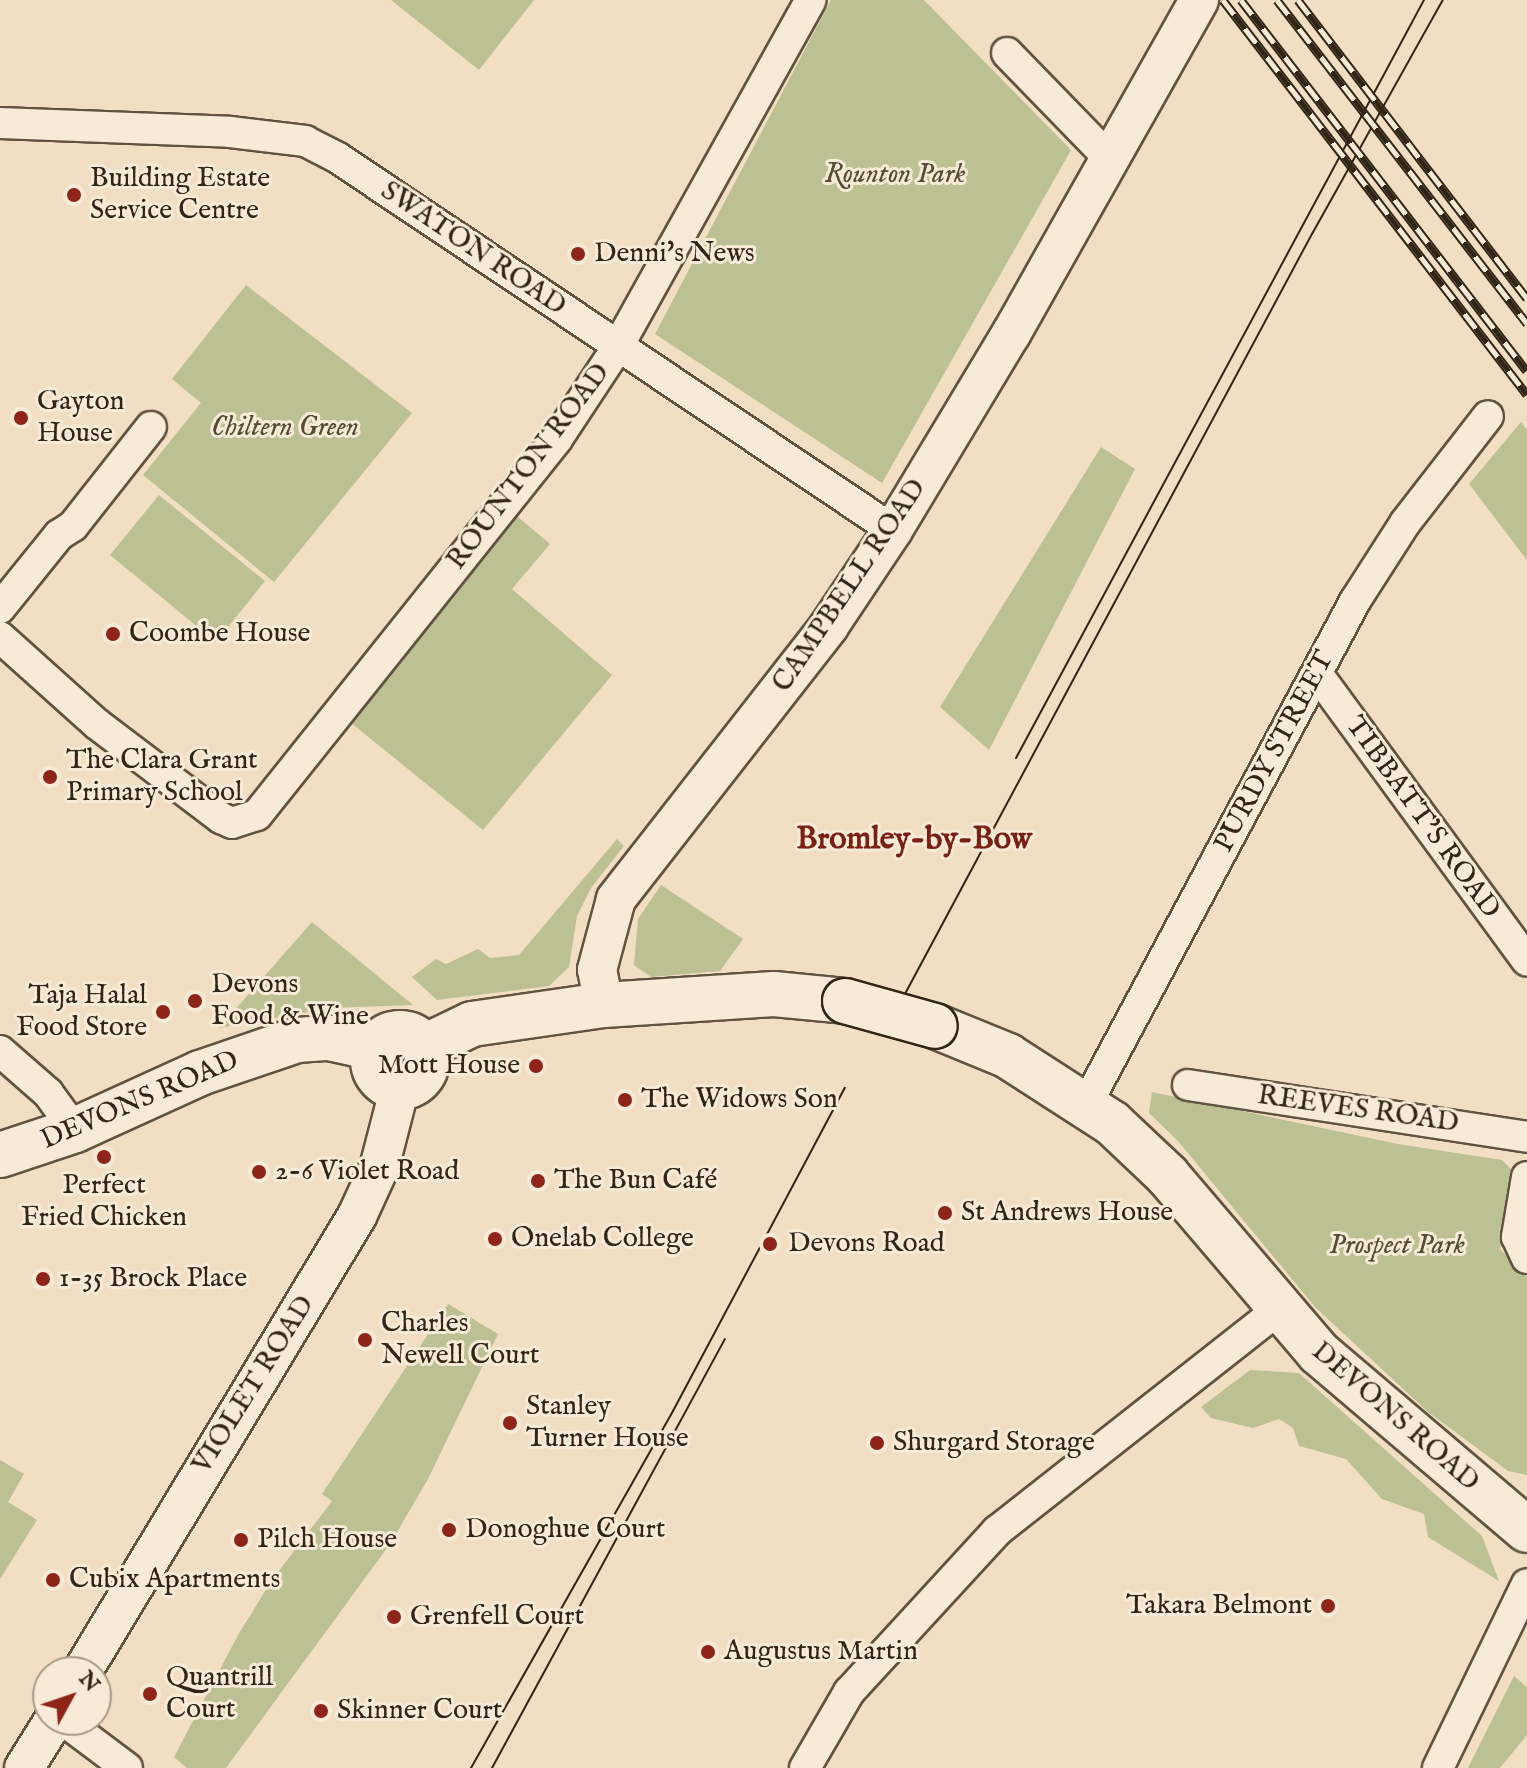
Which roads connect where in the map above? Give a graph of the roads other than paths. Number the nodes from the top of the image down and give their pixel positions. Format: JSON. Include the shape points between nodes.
{"nodes":[{"id":1,"x":811,"y":0,"type":"edge"},
{"id":2,"x":1199,"y":0,"type":"edge"},
{"id":3,"x":1007,"y":53,"type":"dead end"},
{"id":4,"x":0,"y":123,"type":"edge"},
{"id":5,"x":1109,"y":158,"type":"junction"},
{"id":6,"x":617,"y":348,"type":"junction"},
{"id":7,"x":1488,"y":416,"type":"dead end"},
{"id":8,"x":151,"y":427,"type":"dead end"},
{"id":9,"x":893,"y":530,"type":"junction"},
{"id":10,"x":0,"y":608,"type":"edge"},
{"id":11,"x":0,"y":637,"type":"edge"},
{"id":12,"x":1318,"y":675,"type":"junction"},
{"id":13,"x":1527,"y":961,"type":"edge"},
{"id":14,"x":604,"y":1005,"type":"junction"},
{"id":15,"x":424,"y":1047,"type":"junction"},
{"id":16,"x":375,"y":1048,"type":"junction"},
{"id":17,"x":0,"y":1051,"type":"edge"},
{"id":18,"x":1188,"y":1085,"type":"dead end"},
{"id":19,"x":400,"y":1087,"type":"junction"},
{"id":20,"x":1087,"y":1103,"type":"junction"},
{"id":21,"x":75,"y":1130,"type":"junction"},
{"id":22,"x":1527,"y":1137,"type":"edge"},
{"id":23,"x":0,"y":1155,"type":"edge"},
{"id":24,"x":1527,"y":1177,"type":"edge"},
{"id":25,"x":1527,"y":1258,"type":"edge"},
{"id":26,"x":1278,"y":1310,"type":"junction"},
{"id":27,"x":1527,"y":1530,"type":"edge"},
{"id":28,"x":1527,"y":1584,"type":"edge"},
{"id":29,"x":92,"y":1656,"type":"edge"},
{"id":30,"x":44,"y":1736,"type":"edge"},
{"id":31,"x":84,"y":1736,"type":"edge"},
{"id":32,"x":24,"y":1768,"type":"edge"},
{"id":33,"x":127,"y":1768,"type":"edge"},
{"id":34,"x":805,"y":1768,"type":"edge"},
{"id":35,"x":1438,"y":1768,"type":"edge"}],
"edges":[{"from":1,"to":6,"type":"street","name":"ROUNTON ROAD"},
{"from":2,"to":5,"type":"street","name":"CAMPBELL ROAD"},
{"from":3,"to":5,"type":"street"},
{"from":4,"to":6,"type":"street","name":"SWATON ROAD","via":[[230,132],[305,141],[338,158]]},
{"from":5,"to":9,"type":"street","name":"CAMPBELL ROAD"},
{"from":6,"to":9,"type":"street","name":"SWATON ROAD"},
{"from":6,"to":11,"type":"street","name":"ROUNTON ROAD","via":[[557,439],[263,808],[232,823],[97,724]]},
{"from":7,"to":12,"type":"street","name":"PURDY STREET","via":[[1405,523],[1355,601]]},
{"from":8,"to":10,"type":"street"},
{"from":9,"to":14,"type":"street","name":"CAMPBELL ROAD","via":[[829,626],[616,899],[597,970]]},
{"from":12,"to":13,"type":"street","name":"TIBBATT'S ROAD"},
{"from":12,"to":20,"type":"street","name":"PURDY STREET"},
{"from":14,"to":15,"type":"main road","name":"DEVONS ROAD","via":[[472,1024]]},
{"from":14,"to":20,"type":"main road","name":"DEVONS ROAD","bridge":true,"via":[[774,994],[845,1001],[935,1026],[1008,1056]]},
{"from":15,"to":16,"type":"main road","via":[[417,1038],[393,1033]]},
{"from":15,"to":19,"type":"main road","via":[[427,1063],[421,1077]]},
{"from":16,"to":19,"type":"main road","via":[[377,1074]]},
{"from":16,"to":21,"type":"main road","name":"DEVONS ROAD","via":[[329,1038],[297,1040],[200,1073]]},
{"from":17,"to":21,"type":"street","via":[[48,1093]]},
{"from":18,"to":22,"type":"street","name":"REEVES ROAD"},
{"from":19,"to":29,"type":"street","name":"VIOLET ROAD","via":[[379,1168],[357,1216]]},
{"from":20,"to":26,"type":"main road","name":"DEVONS ROAD","via":[[1167,1175]]},
{"from":21,"to":23,"type":"main road","name":"DEVONS ROAD"},
{"from":24,"to":25,"type":"street","via":[[1517,1237]]},
{"from":26,"to":27,"type":"main road","name":"DEVONS ROAD","via":[[1358,1391]]},
{"from":26,"to":34,"type":"street","via":[[997,1531],[849,1692]]},
{"from":28,"to":35,"type":"street"},
{"from":30,"to":32,"type":"street"},
{"from":31,"to":33,"type":"street"}]}
